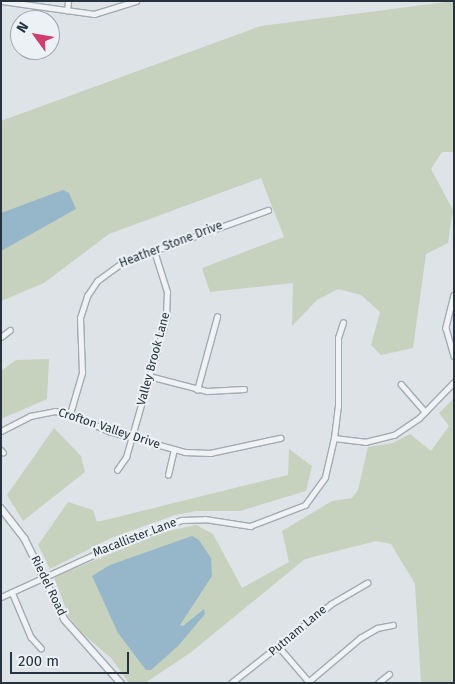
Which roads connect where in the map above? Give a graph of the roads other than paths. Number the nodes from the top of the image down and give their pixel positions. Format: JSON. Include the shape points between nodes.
{"nodes":[{"id":1,"x":2,"y":1,"type":"edge"},
{"id":2,"x":68,"y":1,"type":"edge"},
{"id":3,"x":136,"y":1,"type":"edge"},
{"id":4,"x":67,"y":11,"type":"junction"},
{"id":5,"x":268,"y":210,"type":"dead end"},
{"id":6,"x":154,"y":251,"type":"junction"},
{"id":7,"x":454,"y":295,"type":"edge"},
{"id":8,"x":217,"y":317,"type":"dead end"},
{"id":9,"x":343,"y":323,"type":"dead end"},
{"id":10,"x":10,"y":330,"type":"dead end"},
{"id":11,"x":1,"y":337,"type":"edge"},
{"id":12,"x":454,"y":356,"type":"edge"},
{"id":13,"x":150,"y":376,"type":"junction"},
{"id":14,"x":454,"y":382,"type":"edge"},
{"id":15,"x":401,"y":384,"type":"dead end"},
{"id":16,"x":244,"y":389,"type":"dead end"},
{"id":17,"x":197,"y":390,"type":"junction"},
{"id":18,"x":425,"y":412,"type":"junction"},
{"id":19,"x":70,"y":414,"type":"junction"},
{"id":20,"x":1,"y":431,"type":"edge"},
{"id":21,"x":132,"y":438,"type":"junction"},
{"id":22,"x":280,"y":438,"type":"dead end"},
{"id":23,"x":334,"y":438,"type":"junction"},
{"id":24,"x":174,"y":450,"type":"junction"},
{"id":25,"x":117,"y":470,"type":"dead end"},
{"id":26,"x":168,"y":475,"type":"dead end"},
{"id":27,"x":1,"y":508,"type":"edge"},
{"id":28,"x":43,"y":578,"type":"junction"},
{"id":29,"x":367,"y":583,"type":"dead end"},
{"id":30,"x":12,"y":592,"type":"junction"},
{"id":31,"x":1,"y":597,"type":"edge"},
{"id":32,"x":393,"y":625,"type":"dead end"},
{"id":33,"x":279,"y":647,"type":"junction"},
{"id":34,"x":41,"y":648,"type":"dead end"},
{"id":35,"x":388,"y":674,"type":"dead end"},
{"id":36,"x":309,"y":682,"type":"edge"},
{"id":37,"x":121,"y":683,"type":"edge"},
{"id":38,"x":231,"y":683,"type":"edge"},
{"id":39,"x":378,"y":683,"type":"edge"}],
"edges":[{"from":1,"to":4,"type":"street"},
{"from":2,"to":4,"type":"street"},
{"from":3,"to":4,"type":"street","via":[[103,13]]},
{"from":5,"to":6,"type":"street","name":"Heather Stone Drive"},
{"from":6,"to":13,"type":"street","name":"Valley Brook Lane","via":[[168,300]]},
{"from":6,"to":19,"type":"street","name":"Heather Stone Drive","via":[[114,267],[98,281],[88,296],[79,326],[82,373]]},
{"from":7,"to":12,"type":"street","via":[[446,328]]},
{"from":8,"to":17,"type":"street"},
{"from":9,"to":23,"type":"street","name":"Macallister Lane","via":[[338,338],[338,406]]},
{"from":10,"to":11,"type":"street"},
{"from":13,"to":17,"type":"street"},
{"from":13,"to":21,"type":"street","name":"Valley Brook Lane"},
{"from":14,"to":18,"type":"street"},
{"from":15,"to":18,"type":"street"},
{"from":16,"to":17,"type":"street","via":[[222,392]]},
{"from":18,"to":23,"type":"street","via":[[406,428],[382,439],[357,442]]},
{"from":19,"to":20,"type":"street","name":"Crofton Valley Drive","via":[[38,413]]},
{"from":19,"to":21,"type":"street","name":"Crofton Valley Drive"},
{"from":21,"to":24,"type":"street","name":"Crofton Valley Drive"},
{"from":21,"to":25,"type":"street","name":"Valley Brook Lane","via":[[124,462]]},
{"from":22,"to":24,"type":"street","name":"Crofton Valley Drive","via":[[210,453]]},
{"from":23,"to":28,"type":"street","name":"Macallister Lane","via":[[321,486],[311,500],[298,509],[244,527],[205,519],[182,520],[126,540]]},
{"from":24,"to":26,"type":"street"},
{"from":27,"to":28,"type":"street","name":"Riedel Road","via":[[25,539]]},
{"from":28,"to":30,"type":"street","name":"Macallister Lane"},
{"from":28,"to":37,"type":"street","name":"Riedel Road","via":[[71,629]]},
{"from":29,"to":33,"type":"street","name":"Putnam Lane","via":[[331,604]]},
{"from":30,"to":31,"type":"street","name":"Macallister Lane"},
{"from":30,"to":34,"type":"street","via":[[31,637]]},
{"from":32,"to":36,"type":"street","via":[[377,628],[360,638]]},
{"from":33,"to":36,"type":"street"},
{"from":33,"to":38,"type":"street","name":"Putnam Lane"},
{"from":35,"to":39,"type":"street"}]}
